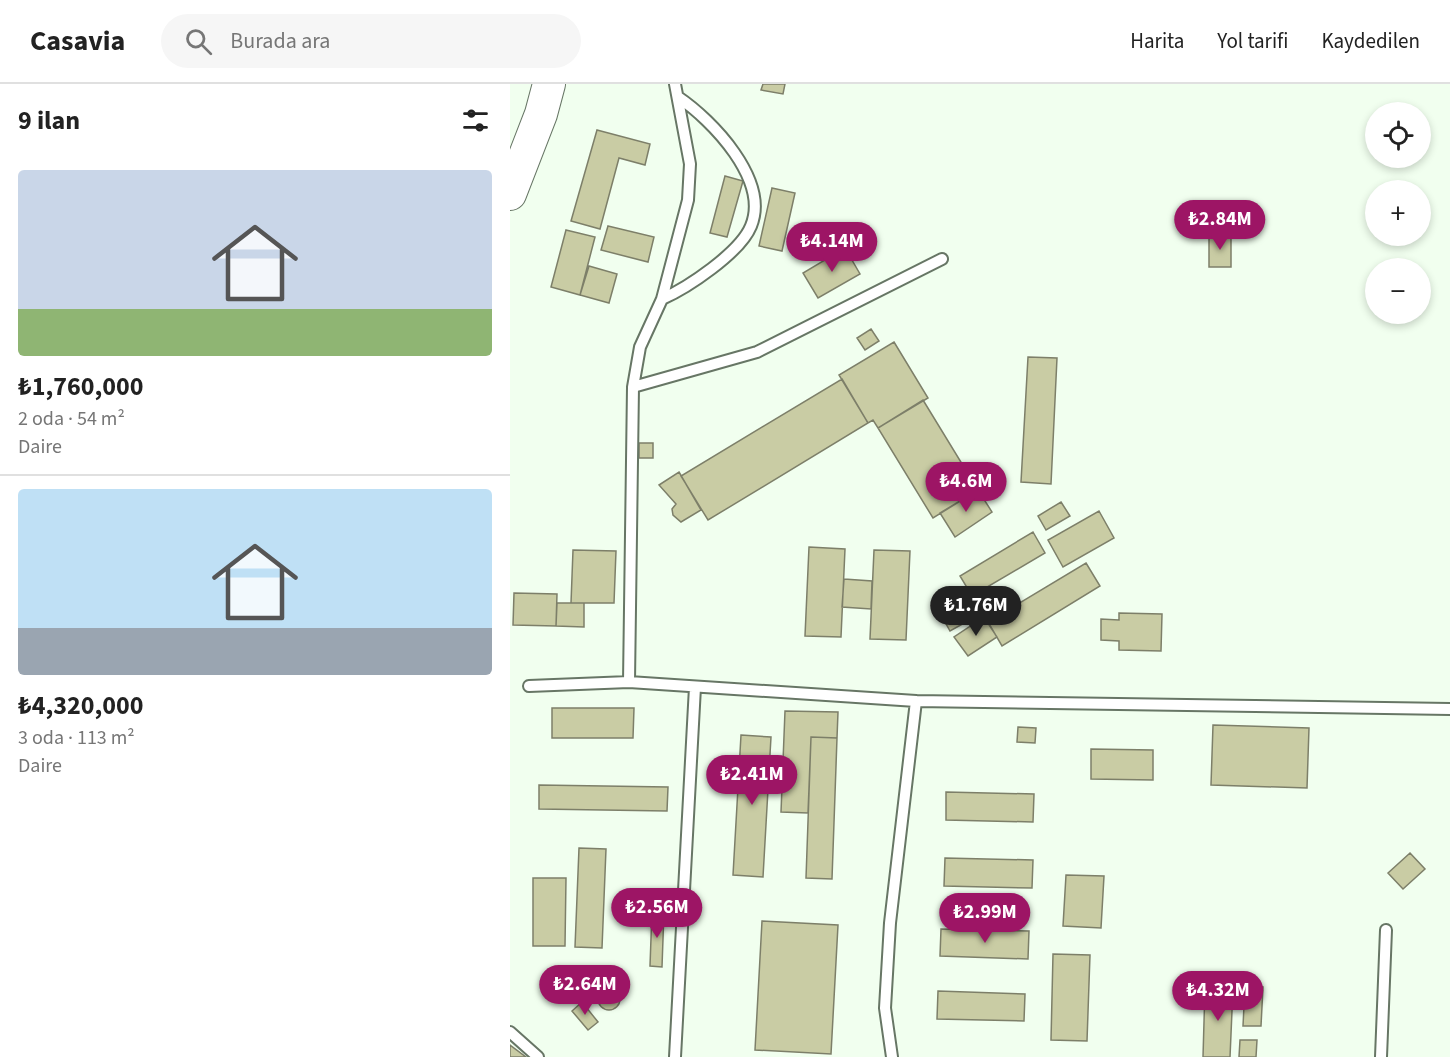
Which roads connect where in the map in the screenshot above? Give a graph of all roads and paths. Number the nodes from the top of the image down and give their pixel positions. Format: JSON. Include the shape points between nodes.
{"nodes":[{"id":1,"x":549,"y":84,"type":"edge"},
{"id":2,"x":675,"y":84,"type":"edge"},
{"id":3,"x":678,"y":97,"type":"junction"},
{"id":4,"x":510,"y":194,"type":"edge"},
{"id":5,"x":942,"y":259,"type":"dead end"},
{"id":6,"x":662,"y":299,"type":"junction"},
{"id":7,"x":633,"y":387,"type":"junction"},
{"id":8,"x":629,"y":682,"type":"junction"},
{"id":9,"x":529,"y":686,"type":"dead end"},
{"id":10,"x":695,"y":687,"type":"junction"},
{"id":11,"x":916,"y":701,"type":"junction"},
{"id":12,"x":1450,"y":709,"type":"edge"},
{"id":13,"x":1386,"y":930,"type":"dead end"},
{"id":14,"x":510,"y":1032,"type":"edge"},
{"id":15,"x":538,"y":1057,"type":"edge"},
{"id":16,"x":675,"y":1057,"type":"edge"},
{"id":17,"x":892,"y":1057,"type":"edge"},
{"id":18,"x":1381,"y":1057,"type":"edge"}],
"edges":[{"from":1,"to":4,"type":"main road"},
{"from":2,"to":3,"type":"lane"},
{"from":3,"to":6,"type":"lane","via":[[690,164],[688,200]]},
{"from":3,"to":6,"type":"lane","via":[[720,134],[746,172],[755,202],[751,227],[732,250],[678,292]]},
{"from":5,"to":7,"type":"lane","via":[[757,352]]},
{"from":6,"to":7,"type":"lane","via":[[640,347]]},
{"from":7,"to":8,"type":"lane"},
{"from":8,"to":9,"type":"lane"},
{"from":8,"to":10,"type":"lane"},
{"from":10,"to":11,"type":"lane"},
{"from":10,"to":16,"type":"lane"},
{"from":11,"to":12,"type":"lane"},
{"from":11,"to":17,"type":"lane","via":[[890,923],[885,1008]]},
{"from":13,"to":18,"type":"lane"},
{"from":14,"to":15,"type":"lane"}]}
